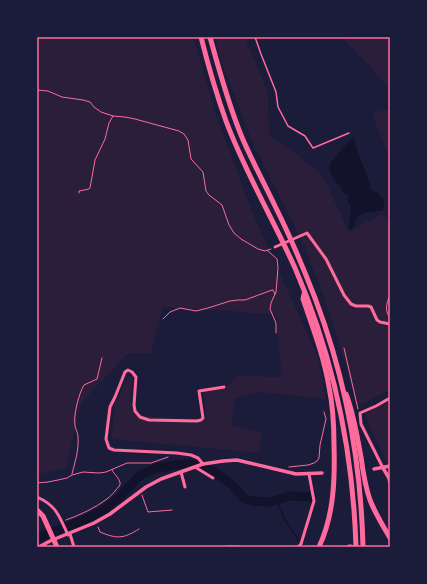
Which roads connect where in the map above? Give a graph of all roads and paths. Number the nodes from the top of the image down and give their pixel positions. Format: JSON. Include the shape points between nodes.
{"nodes":[{"id":1,"x":201,"y":37,"type":"edge"},
{"id":2,"x":210,"y":37,"type":"edge"},
{"id":3,"x":255,"y":37,"type":"edge"},
{"id":4,"x":37,"y":90,"type":"edge"},
{"id":5,"x":113,"y":116,"type":"junction"},
{"id":6,"x":349,"y":133,"type":"dead end"},
{"id":7,"x":79,"y":193,"type":"dead end"},
{"id":8,"x":275,"y":247,"type":"joint"},
{"id":9,"x":267,"y":251,"type":"junction"},
{"id":10,"x":305,"y":293,"type":"junction"},
{"id":11,"x":275,"y":294,"type":"junction"},
{"id":12,"x":390,"y":294,"type":"edge"},
{"id":13,"x":390,"y":317,"type":"edge"},
{"id":14,"x":163,"y":319,"type":"dead end"},
{"id":15,"x":390,"y":324,"type":"edge"},
{"id":16,"x":276,"y":333,"type":"dead end"},
{"id":17,"x":344,"y":348,"type":"dead end"},
{"id":18,"x":102,"y":358,"type":"dead end"},
{"id":19,"x":340,"y":378,"type":"junction"},
{"id":20,"x":224,"y":387,"type":"dead end"},
{"id":21,"x":390,"y":398,"type":"edge"},
{"id":22,"x":324,"y":412,"type":"dead end"},
{"id":23,"x":360,"y":413,"type":"junction"},
{"id":24,"x":167,"y":457,"type":"dead end"},
{"id":25,"x":203,"y":464,"type":"junction"},
{"id":26,"x":390,"y":466,"type":"edge"},
{"id":27,"x":195,"y":467,"type":"junction"},
{"id":28,"x":383,"y":468,"type":"junction"},
{"id":29,"x":374,"y":469,"type":"dead end"},
{"id":30,"x":112,"y":470,"type":"junction"},
{"id":31,"x":281,"y":470,"type":"junction"},
{"id":32,"x":183,"y":471,"type":"junction"},
{"id":33,"x":322,"y":473,"type":"dead end"},
{"id":34,"x":309,"y":474,"type":"junction"},
{"id":35,"x":72,"y":475,"type":"junction"},
{"id":36,"x":213,"y":478,"type":"dead end"},
{"id":37,"x":37,"y":483,"type":"edge"},
{"id":38,"x":390,"y":484,"type":"edge"},
{"id":39,"x":185,"y":487,"type":"dead end"},
{"id":40,"x":140,"y":491,"type":"junction"},
{"id":41,"x":37,"y":496,"type":"edge"},
{"id":42,"x":37,"y":510,"type":"edge"},
{"id":43,"x":172,"y":510,"type":"dead end"},
{"id":44,"x":62,"y":522,"type":"junction"},
{"id":45,"x":96,"y":522,"type":"junction"},
{"id":46,"x":139,"y":530,"type":"dead end"},
{"id":47,"x":69,"y":534,"type":"junction"},
{"id":48,"x":390,"y":538,"type":"edge"},
{"id":49,"x":39,"y":547,"type":"edge"},
{"id":50,"x":56,"y":547,"type":"edge"},
{"id":51,"x":74,"y":547,"type":"edge"},
{"id":52,"x":227,"y":547,"type":"edge"},
{"id":53,"x":238,"y":547,"type":"edge"},
{"id":54,"x":298,"y":547,"type":"edge"},
{"id":55,"x":319,"y":547,"type":"edge"},
{"id":56,"x":356,"y":547,"type":"edge"},
{"id":57,"x":364,"y":547,"type":"edge"}],
"edges":[{"from":1,"to":10,"type":"highway","via":[[226,121]]},
{"from":2,"to":19,"type":"highway","via":[[241,135],[282,220],[315,298]]},
{"from":3,"to":6,"type":"lane","via":[[276,92],[278,106],[288,126],[305,136],[313,148]]},
{"from":4,"to":5,"type":"path","via":[[90,102],[101,112]]},
{"from":5,"to":7,"type":"path","via":[[94,160],[90,188]]},
{"from":5,"to":9,"type":"path","via":[[135,118],[184,134],[188,140],[191,159],[202,172],[206,191],[222,205],[228,225],[241,239],[262,251]]},
{"from":8,"to":9,"type":"path"},
{"from":8,"to":15,"type":"street","via":[[306,233],[326,259],[351,304],[371,307],[380,322]]},
{"from":9,"to":11,"type":"path","via":[[278,263]]},
{"from":10,"to":55,"type":"highway","via":[[303,299],[328,379],[334,417],[333,496]]},
{"from":10,"to":56,"type":"highway","via":[[325,350],[341,416],[351,478]]},
{"from":11,"to":14,"type":"path","via":[[272,290],[245,300],[230,301],[208,308],[180,308],[170,312]]},
{"from":11,"to":16,"type":"path","via":[[270,309],[276,323]]},
{"from":12,"to":13,"type":"path","via":[[386,308]]},
{"from":17,"to":23,"type":"path"},
{"from":18,"to":35,"type":"path","via":[[97,379],[84,385],[78,401],[74,422],[78,434],[78,449]]},
{"from":19,"to":48,"type":"highway","via":[[355,422],[369,499]]},
{"from":19,"to":57,"type":"highway","via":[[359,476]]},
{"from":20,"to":25,"type":"street","via":[[199,391],[203,414],[201,420],[150,420],[140,417],[134,411],[136,377],[128,370],[110,408],[106,439],[109,448],[191,455]]},
{"from":21,"to":23,"type":"street"},
{"from":22,"to":31,"type":"path","via":[[326,419],[317,461]]},
{"from":23,"to":28,"type":"street","via":[[362,424]]},
{"from":24,"to":30,"type":"path","via":[[151,463],[127,464]]},
{"from":25,"to":27,"type":"street"},
{"from":25,"to":31,"type":"street","via":[[238,460]]},
{"from":26,"to":28,"type":"street"},
{"from":27,"to":32,"type":"street"},
{"from":27,"to":36,"type":"street"},
{"from":28,"to":29,"type":"street"},
{"from":28,"to":38,"type":"street"},
{"from":30,"to":35,"type":"path"},
{"from":30,"to":44,"type":"path","via":[[121,483],[109,497],[87,511]]},
{"from":31,"to":34,"type":"street"},
{"from":32,"to":39,"type":"street"},
{"from":32,"to":40,"type":"street","via":[[161,479]]},
{"from":33,"to":34,"type":"street"},
{"from":34,"to":54,"type":"street","via":[[314,501]]},
{"from":35,"to":37,"type":"path"},
{"from":40,"to":43,"type":"path","via":[[148,512]]},
{"from":40,"to":45,"type":"street"},
{"from":41,"to":44,"type":"street","via":[[54,508]]},
{"from":42,"to":50,"type":"highway","via":[[43,516]]},
{"from":44,"to":47,"type":"street"},
{"from":45,"to":46,"type":"path","via":[[100,532],[114,537],[130,535]]},
{"from":45,"to":47,"type":"street"},
{"from":47,"to":49,"type":"street"},
{"from":47,"to":51,"type":"street"},
{"from":52,"to":53,"type":"street"}]}
